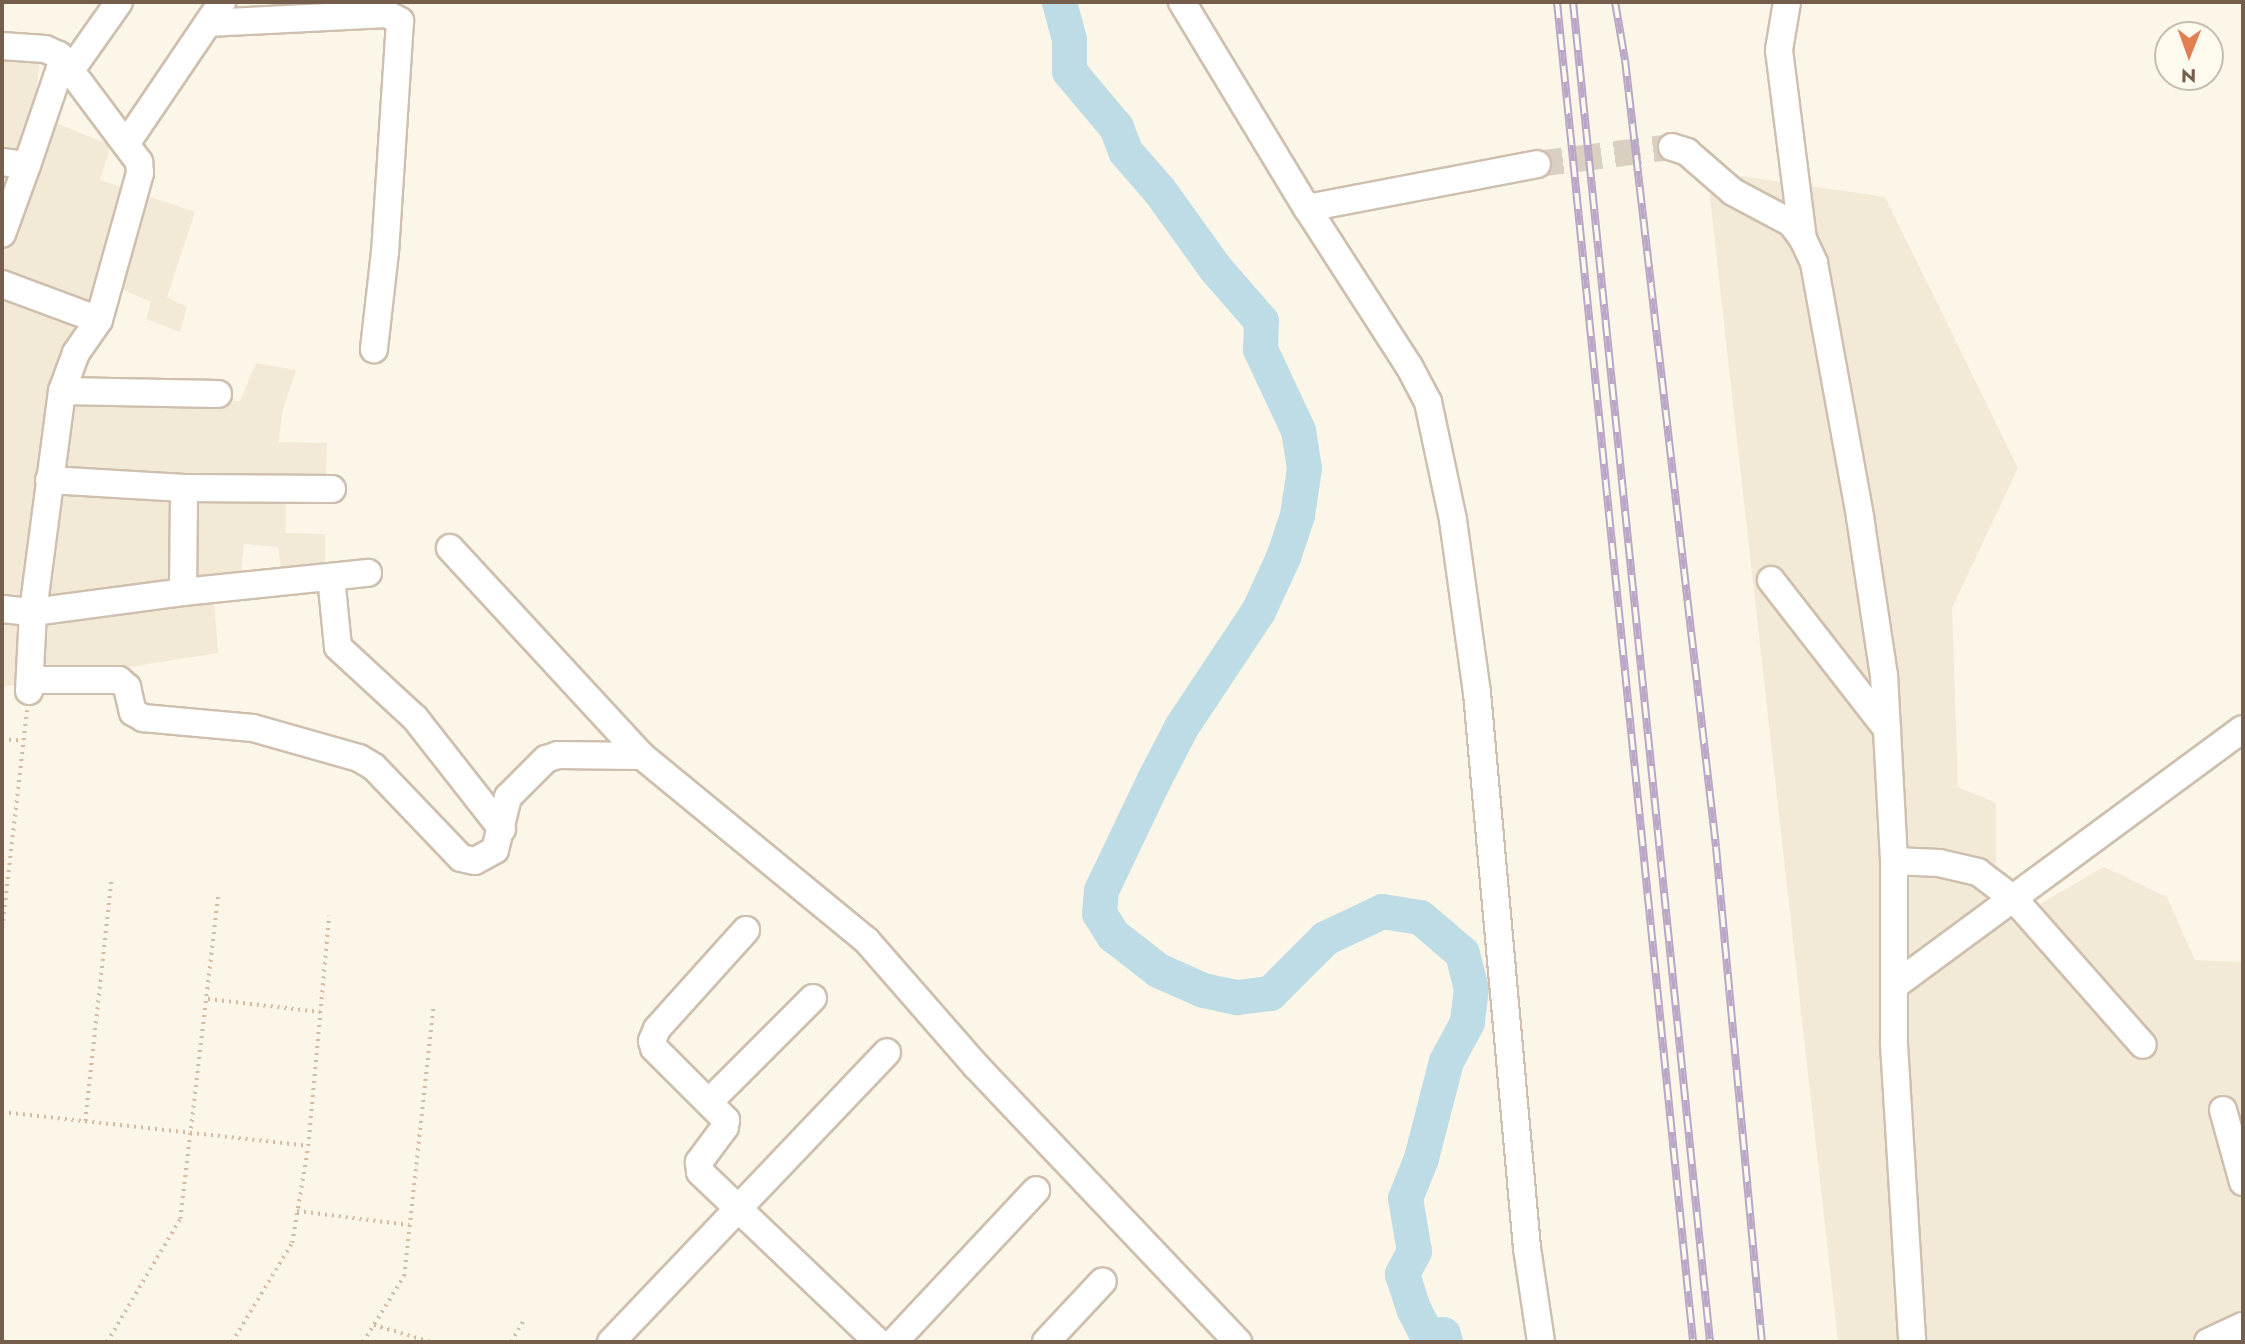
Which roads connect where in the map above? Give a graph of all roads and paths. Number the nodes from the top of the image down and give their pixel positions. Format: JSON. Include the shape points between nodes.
{"nodes":[{"id":1,"x":119,"y":2,"type":"edge"},
{"id":2,"x":1182,"y":2,"type":"edge"},
{"id":3,"x":1787,"y":2,"type":"edge"},
{"id":4,"x":215,"y":12,"type":"edge"},
{"id":5,"x":2,"y":46,"type":"edge"},
{"id":6,"x":67,"y":64,"type":"junction"},
{"id":7,"x":126,"y":144,"type":"junction"},
{"id":8,"x":1672,"y":147,"type":"tunnel mouth"},
{"id":9,"x":14,"y":164,"type":"edge"},
{"id":10,"x":1537,"y":164,"type":"tunnel mouth"},
{"id":11,"x":1307,"y":208,"type":"junction"},
{"id":12,"x":2,"y":234,"type":"edge"},
{"id":13,"x":1803,"y":239,"type":"junction"},
{"id":14,"x":2,"y":285,"type":"edge"},
{"id":15,"x":99,"y":320,"type":"junction"},
{"id":16,"x":373,"y":349,"type":"dead end"},
{"id":17,"x":62,"y":391,"type":"junction"},
{"id":18,"x":218,"y":394,"type":"dead end"},
{"id":19,"x":49,"y":480,"type":"junction"},
{"id":20,"x":184,"y":488,"type":"junction"},
{"id":21,"x":332,"y":489,"type":"dead end"},
{"id":22,"x":450,"y":548,"type":"dead end"},
{"id":23,"x":368,"y":573,"type":"dead end"},
{"id":24,"x":331,"y":577,"type":"junction"},
{"id":25,"x":1771,"y":580,"type":"dead end"},
{"id":26,"x":183,"y":592,"type":"junction"},
{"id":27,"x":2,"y":609,"type":"edge"},
{"id":28,"x":33,"y":612,"type":"junction"},
{"id":29,"x":29,"y":685,"type":"junction"},
{"id":30,"x":1887,"y":729,"type":"junction"},
{"id":31,"x":2243,"y":729,"type":"edge"},
{"id":32,"x":2,"y":739,"type":"edge"},
{"id":33,"x":23,"y":741,"type":"junction"},
{"id":34,"x":642,"y":756,"type":"junction"},
{"id":35,"x":502,"y":829,"type":"junction"},
{"id":36,"x":1894,"y":861,"type":"junction"},
{"id":37,"x":111,"y":881,"type":"dead end"},
{"id":38,"x":218,"y":897,"type":"dead end"},
{"id":39,"x":2015,"y":900,"type":"junction"},
{"id":40,"x":329,"y":916,"type":"dead end"},
{"id":41,"x":2,"y":928,"type":"edge"},
{"id":42,"x":746,"y":930,"type":"dead end"},
{"id":43,"x":1894,"y":986,"type":"junction"},
{"id":44,"x":813,"y":998,"type":"dead end"},
{"id":45,"x":207,"y":999,"type":"junction"},
{"id":46,"x":433,"y":1007,"type":"dead end"},
{"id":47,"x":320,"y":1012,"type":"junction"},
{"id":48,"x":2143,"y":1045,"type":"dead end"},
{"id":49,"x":887,"y":1052,"type":"dead end"},
{"id":50,"x":709,"y":1102,"type":"junction"},
{"id":51,"x":2223,"y":1110,"type":"dead end"},
{"id":52,"x":2,"y":1112,"type":"edge"},
{"id":53,"x":85,"y":1121,"type":"junction"},
{"id":54,"x":193,"y":1133,"type":"junction"},
{"id":55,"x":308,"y":1146,"type":"junction"},
{"id":56,"x":2243,"y":1182,"type":"edge"},
{"id":57,"x":1036,"y":1190,"type":"dead end"},
{"id":58,"x":737,"y":1208,"type":"junction"},
{"id":59,"x":297,"y":1211,"type":"junction"},
{"id":60,"x":409,"y":1225,"type":"junction"},
{"id":61,"x":1103,"y":1281,"type":"dead end"},
{"id":62,"x":525,"y":1318,"type":"dead end"},
{"id":63,"x":374,"y":1325,"type":"junction"},
{"id":64,"x":2243,"y":1326,"type":"edge"},
{"id":65,"x":107,"y":1342,"type":"edge"},
{"id":66,"x":232,"y":1342,"type":"edge"},
{"id":67,"x":363,"y":1342,"type":"edge"},
{"id":68,"x":431,"y":1342,"type":"edge"},
{"id":69,"x":511,"y":1342,"type":"edge"},
{"id":70,"x":611,"y":1342,"type":"edge"},
{"id":71,"x":878,"y":1342,"type":"edge"},
{"id":72,"x":894,"y":1342,"type":"edge"},
{"id":73,"x":1046,"y":1342,"type":"edge"},
{"id":74,"x":1238,"y":1342,"type":"edge"},
{"id":75,"x":1541,"y":1342,"type":"edge"},
{"id":76,"x":1912,"y":1342,"type":"edge"},
{"id":77,"x":2208,"y":1342,"type":"edge"}],
"edges":[{"from":1,"to":6,"type":"street"},
{"from":2,"to":11,"type":"street"},
{"from":3,"to":13,"type":"street","via":[[1779,50]]},
{"from":4,"to":7,"type":"street"},
{"from":4,"to":16,"type":"street","via":[[387,14],[400,21],[385,252]]},
{"from":5,"to":6,"type":"street","via":[[45,49]]},
{"from":6,"to":7,"type":"street"},
{"from":6,"to":9,"type":"street"},
{"from":7,"to":15,"type":"street","via":[[139,162],[140,173]]},
{"from":8,"to":13,"type":"street","via":[[1687,152],[1732,192],[1791,223]]},
{"from":9,"to":12,"type":"street"},
{"from":10,"to":11,"type":"street"},
{"from":11,"to":75,"type":"street","via":[[1428,402],[1454,520],[1477,693],[1527,1248]]},
{"from":13,"to":30,"type":"street","via":[[1814,263],[1860,517],[1884,674]]},
{"from":14,"to":15,"type":"street"},
{"from":15,"to":17,"type":"street","via":[[76,353]]},
{"from":17,"to":18,"type":"street"},
{"from":17,"to":19,"type":"street"},
{"from":19,"to":20,"type":"street"},
{"from":19,"to":28,"type":"street"},
{"from":20,"to":21,"type":"street"},
{"from":20,"to":26,"type":"street"},
{"from":22,"to":34,"type":"street"},
{"from":23,"to":24,"type":"street"},
{"from":24,"to":26,"type":"street"},
{"from":24,"to":35,"type":"street","via":[[338,647],[415,718]]},
{"from":25,"to":30,"type":"street"},
{"from":26,"to":28,"type":"street"},
{"from":27,"to":28,"type":"street"},
{"from":28,"to":29,"type":"street"},
{"from":29,"to":33,"type":"path"},
{"from":29,"to":35,"type":"street","via":[[119,680],[127,687],[132,712],[143,718],[253,728],[359,758],[374,767],[461,858],[485,858],[495,850]]},
{"from":30,"to":36,"type":"street"},
{"from":31,"to":39,"type":"street"},
{"from":32,"to":33,"type":"path"},
{"from":33,"to":41,"type":"path"},
{"from":34,"to":35,"type":"street","via":[[552,756],[508,797]]},
{"from":34,"to":74,"type":"street","via":[[867,942],[976,1066]]},
{"from":36,"to":39,"type":"street","via":[[1939,863],[1978,872]]},
{"from":36,"to":43,"type":"street"},
{"from":37,"to":53,"type":"path"},
{"from":38,"to":45,"type":"path"},
{"from":39,"to":43,"type":"street"},
{"from":39,"to":48,"type":"street"},
{"from":40,"to":47,"type":"path"},
{"from":42,"to":50,"type":"street","via":[[653,1034],[654,1048]]},
{"from":43,"to":76,"type":"street"},
{"from":44,"to":50,"type":"street"},
{"from":45,"to":47,"type":"path"},
{"from":45,"to":54,"type":"path"},
{"from":46,"to":60,"type":"path"},
{"from":47,"to":55,"type":"path"},
{"from":49,"to":58,"type":"street"},
{"from":50,"to":58,"type":"street","via":[[726,1118],[726,1124],[698,1169]]},
{"from":51,"to":56,"type":"street"},
{"from":52,"to":53,"type":"path"},
{"from":53,"to":54,"type":"path"},
{"from":54,"to":55,"type":"path"},
{"from":54,"to":65,"type":"path","via":[[180,1219]]},
{"from":55,"to":59,"type":"path"},
{"from":57,"to":72,"type":"street"},
{"from":58,"to":70,"type":"street"},
{"from":58,"to":71,"type":"street"},
{"from":59,"to":60,"type":"path"},
{"from":59,"to":66,"type":"path","via":[[292,1243]]},
{"from":60,"to":63,"type":"path","via":[[404,1276]]},
{"from":61,"to":73,"type":"street"},
{"from":62,"to":69,"type":"path"},
{"from":63,"to":67,"type":"path"},
{"from":63,"to":68,"type":"path"},
{"from":64,"to":77,"type":"street"}]}
